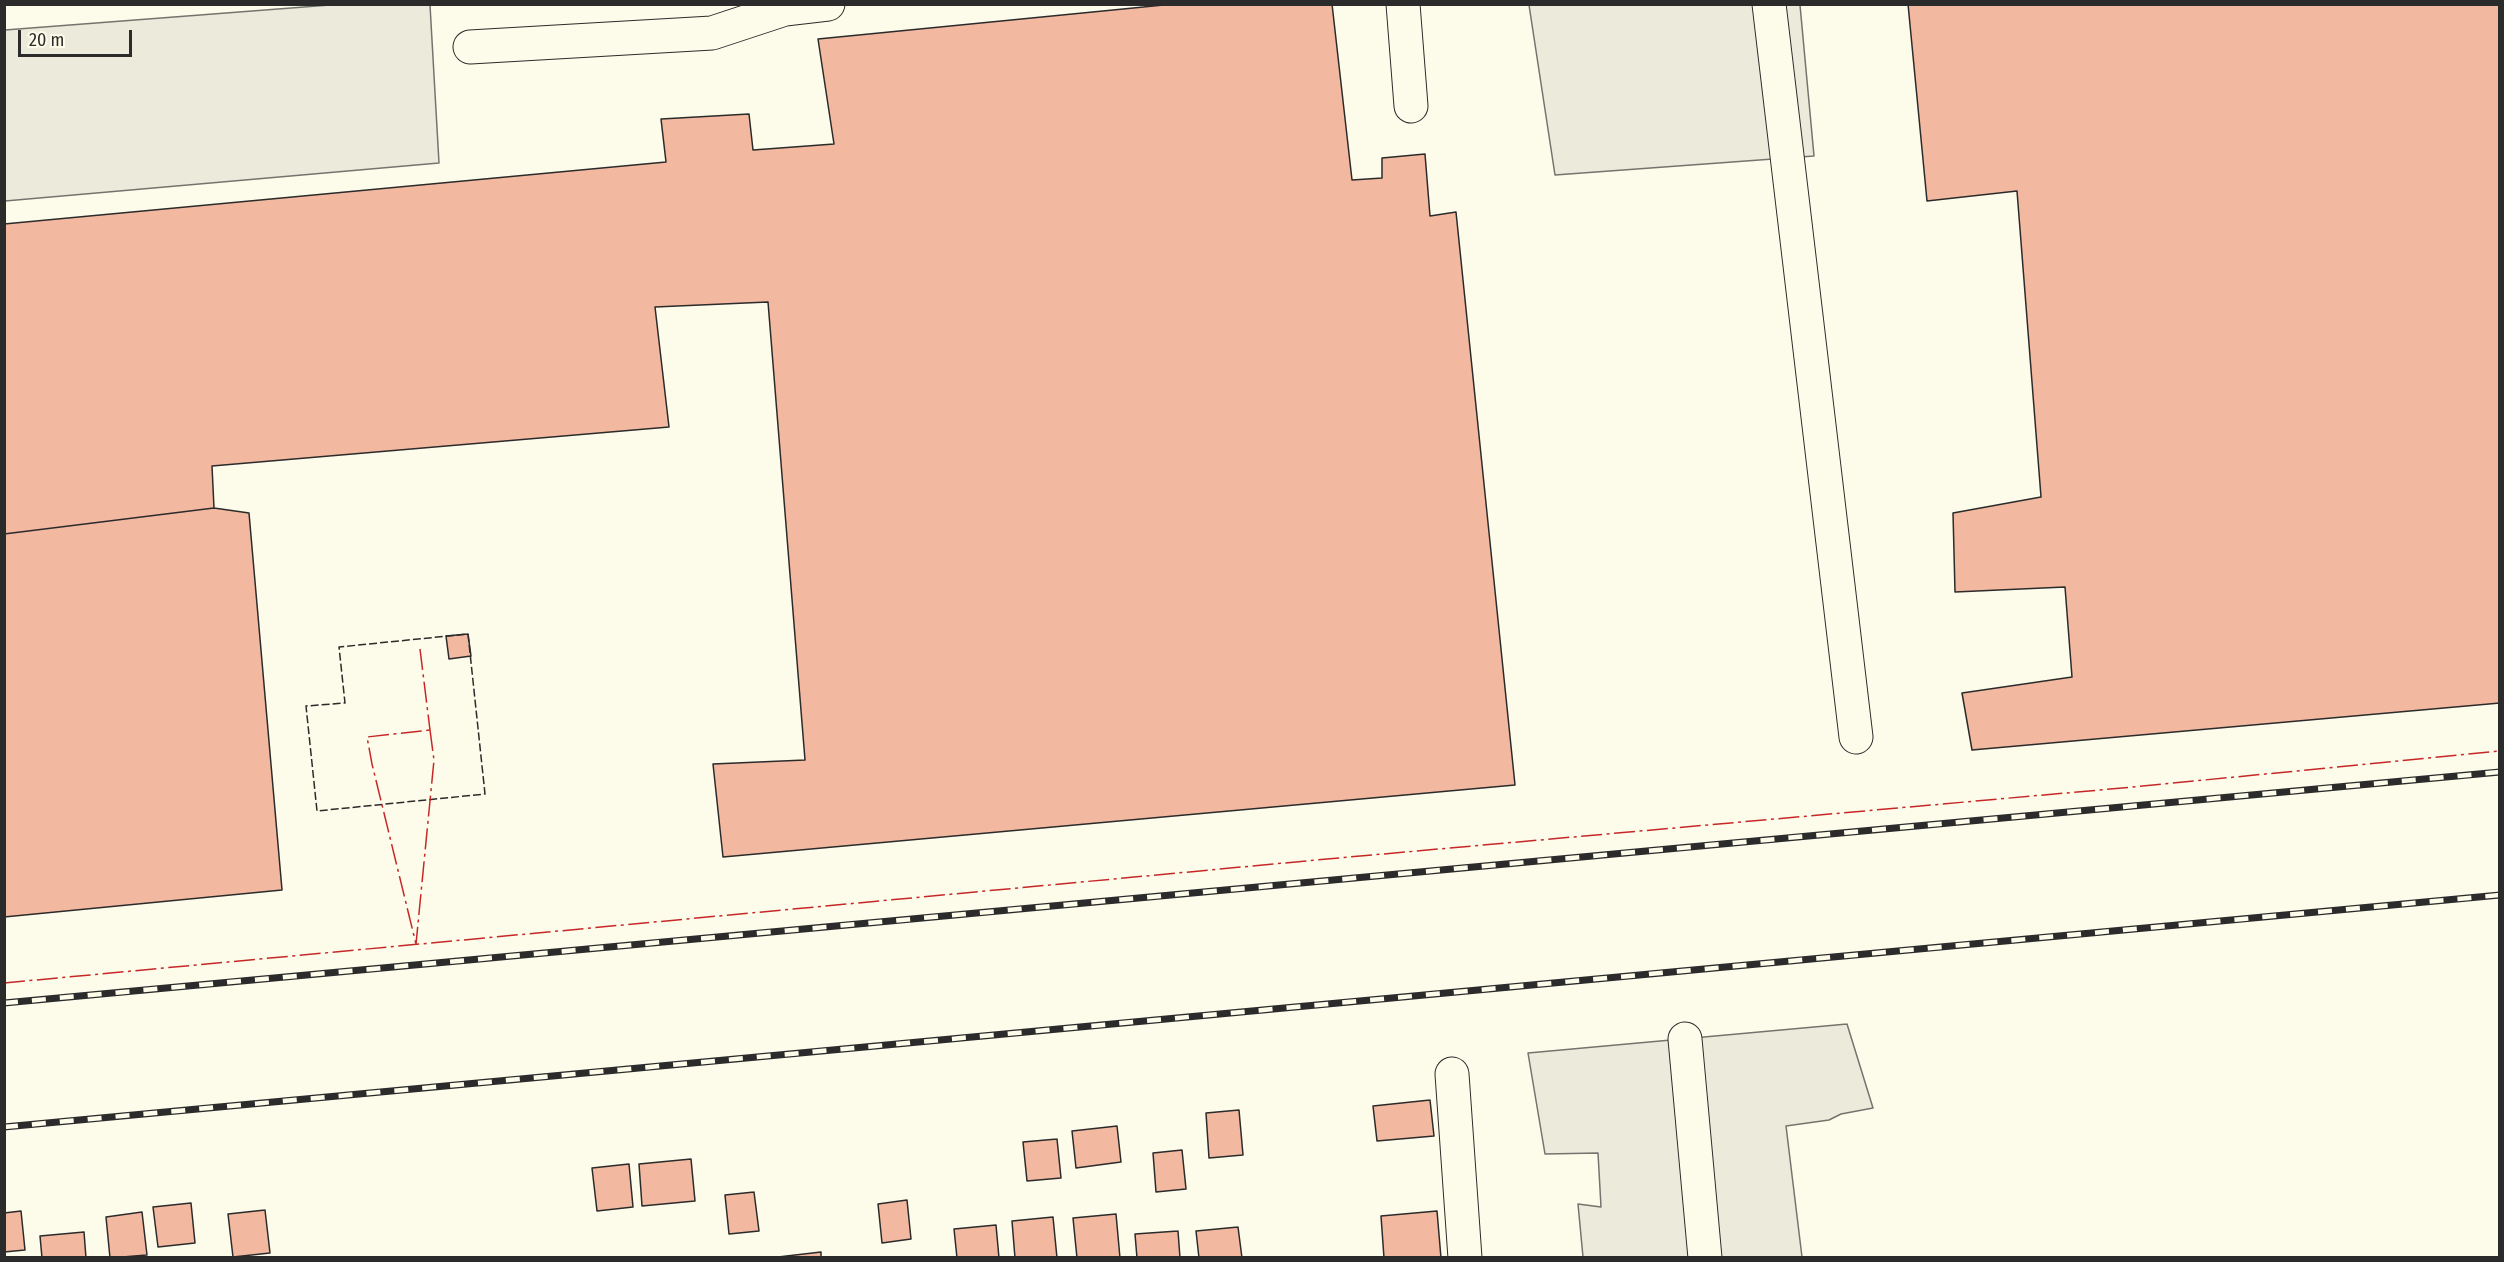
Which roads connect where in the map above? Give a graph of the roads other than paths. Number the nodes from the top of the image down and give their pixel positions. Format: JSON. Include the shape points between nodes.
{"nodes":[{"id":1,"x":828,"y":4,"type":"edge"},
{"id":2,"x":1403,"y":4,"type":"edge"},
{"id":3,"x":1769,"y":4,"type":"edge"},
{"id":4,"x":470,"y":46,"type":"dead end"},
{"id":5,"x":1411,"y":106,"type":"dead end"},
{"id":6,"x":1856,"y":737,"type":"dead end"},
{"id":7,"x":1685,"y":1039,"type":"dead end"},
{"id":8,"x":1452,"y":1074,"type":"dead end"},
{"id":9,"x":1465,"y":1257,"type":"edge"},
{"id":10,"x":1705,"y":1257,"type":"edge"}],
"edges":[{"from":1,"to":4,"type":"lane","via":[[785,9],[712,33]]},
{"from":2,"to":5,"type":"lane"},
{"from":3,"to":6,"type":"lane"},
{"from":7,"to":10,"type":"lane"},
{"from":8,"to":9,"type":"lane"}]}
